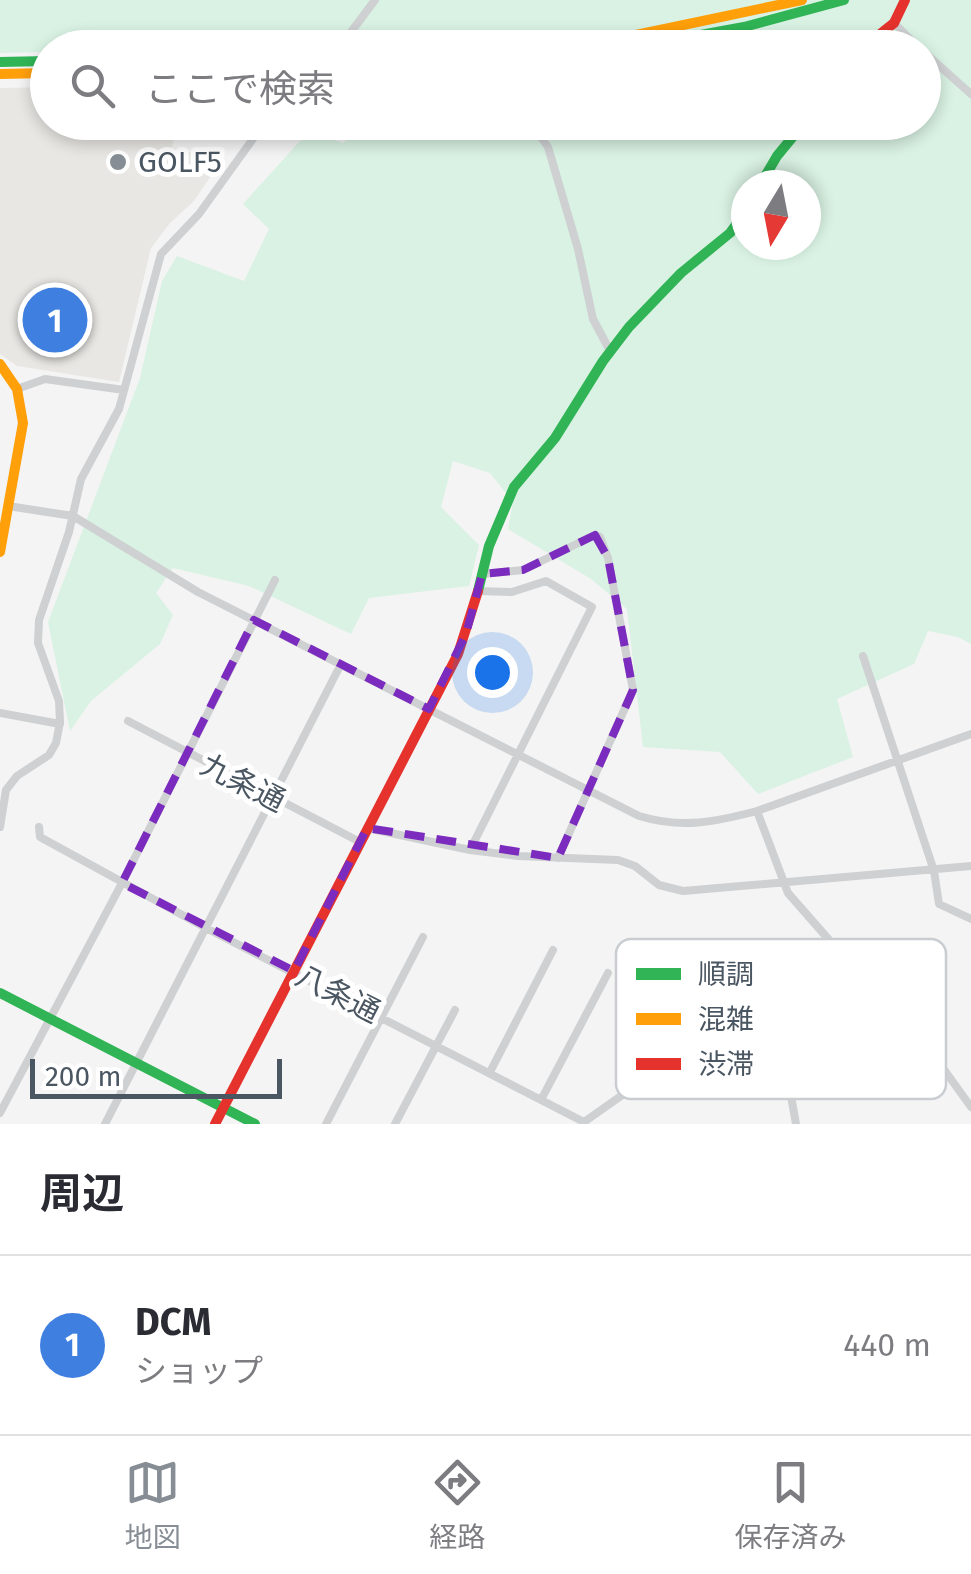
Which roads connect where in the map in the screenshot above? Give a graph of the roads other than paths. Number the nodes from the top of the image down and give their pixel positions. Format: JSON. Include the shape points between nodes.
{"nodes":[{"id":1,"x":375,"y":0,"type":"edge"},
{"id":2,"x":802,"y":0,"type":"edge"},
{"id":3,"x":844,"y":0,"type":"edge"},
{"id":4,"x":905,"y":0,"type":"edge"},
{"id":5,"x":894,"y":24,"type":"junction"},
{"id":6,"x":352,"y":30,"type":"edge"},
{"id":7,"x":664,"y":30,"type":"edge"},
{"id":8,"x":723,"y":30,"type":"edge"},
{"id":9,"x":886,"y":30,"type":"edge"},
{"id":10,"x":900,"y":30,"type":"edge"},
{"id":11,"x":30,"y":61,"type":"edge"},
{"id":12,"x":0,"y":62,"type":"edge"},
{"id":13,"x":941,"y":68,"type":"edge"},
{"id":14,"x":30,"y":73,"type":"edge"},
{"id":15,"x":0,"y":74,"type":"edge"},
{"id":16,"x":971,"y":94,"type":"edge"},
{"id":17,"x":253,"y":140,"type":"edge"},
{"id":18,"x":543,"y":140,"type":"edge"},
{"id":19,"x":791,"y":140,"type":"edge"},
{"id":20,"x":769,"y":170,"type":"edge"},
{"id":21,"x":731,"y":233,"type":"edge"},
{"id":22,"x":610,"y":351,"type":"junction"},
{"id":23,"x":0,"y":364,"type":"edge"},
{"id":24,"x":17,"y":390,"type":"junction"},
{"id":25,"x":124,"y":390,"type":"junction"},
{"id":26,"x":5,"y":503,"type":"edge"},
{"id":27,"x":72,"y":516,"type":"junction"},
{"id":28,"x":0,"y":552,"type":"edge"},
{"id":29,"x":482,"y":574,"type":"junction"},
{"id":30,"x":275,"y":580,"type":"dead end"},
{"id":31,"x":478,"y":591,"type":"junction"},
{"id":32,"x":254,"y":620,"type":"junction"},
{"id":33,"x":863,"y":656,"type":"dead end"},
{"id":34,"x":341,"y":664,"type":"junction"},
{"id":35,"x":429,"y":709,"type":"junction"},
{"id":36,"x":0,"y":713,"type":"edge"},
{"id":37,"x":128,"y":722,"type":"dead end"},
{"id":38,"x":60,"y":724,"type":"junction"},
{"id":39,"x":971,"y":734,"type":"edge"},
{"id":40,"x":187,"y":754,"type":"junction"},
{"id":41,"x":516,"y":754,"type":"junction"},
{"id":42,"x":896,"y":761,"type":"junction"},
{"id":43,"x":588,"y":792,"type":"junction"},
{"id":44,"x":272,"y":798,"type":"junction"},
{"id":45,"x":757,"y":811,"type":"junction"},
{"id":46,"x":0,"y":827,"type":"edge"},
{"id":47,"x":38,"y":827,"type":"dead end"},
{"id":48,"x":367,"y":828,"type":"junction"},
{"id":49,"x":360,"y":842,"type":"junction"},
{"id":50,"x":470,"y":850,"type":"junction"},
{"id":51,"x":558,"y":858,"type":"junction"},
{"id":52,"x":971,"y":866,"type":"edge"},
{"id":53,"x":934,"y":871,"type":"junction"},
{"id":54,"x":784,"y":882,"type":"junction"},
{"id":55,"x":122,"y":883,"type":"junction"},
{"id":56,"x":971,"y":919,"type":"edge"},
{"id":57,"x":206,"y":928,"type":"junction"},
{"id":58,"x":422,"y":937,"type":"dead end"},
{"id":59,"x":827,"y":939,"type":"edge"},
{"id":60,"x":553,"y":950,"type":"dead end"},
{"id":61,"x":294,"y":971,"type":"junction"},
{"id":62,"x":608,"y":973,"type":"dead end"},
{"id":63,"x":0,"y":993,"type":"edge"},
{"id":64,"x":455,"y":1010,"type":"dead end"},
{"id":65,"x":382,"y":1016,"type":"junction"},
{"id":66,"x":50,"y":1018,"type":"junction"},
{"id":67,"x":438,"y":1045,"type":"junction"},
{"id":68,"x":136,"y":1063,"type":"junction"},
{"id":69,"x":490,"y":1072,"type":"junction"},
{"id":70,"x":946,"y":1072,"type":"edge"},
{"id":71,"x":542,"y":1098,"type":"junction"},
{"id":72,"x":616,"y":1099,"type":"edge"},
{"id":73,"x":792,"y":1099,"type":"edge"},
{"id":74,"x":971,"y":1107,"type":"edge"},
{"id":75,"x":224,"y":1108,"type":"junction"},
{"id":76,"x":0,"y":1114,"type":"edge"},
{"id":77,"x":582,"y":1123,"type":"edge"},
{"id":78,"x":105,"y":1124,"type":"edge"},
{"id":79,"x":215,"y":1124,"type":"edge"},
{"id":80,"x":255,"y":1124,"type":"edge"},
{"id":81,"x":326,"y":1124,"type":"edge"},
{"id":82,"x":394,"y":1124,"type":"edge"},
{"id":83,"x":796,"y":1124,"type":"edge"}],
"edges":[{"from":1,"to":6,"type":"street"},
{"from":2,"to":7,"type":"main road"},
{"from":3,"to":8,"type":"main road"},
{"from":4,"to":5,"type":"main road"},
{"from":5,"to":9,"type":"main road"},
{"from":5,"to":10,"type":"street"},
{"from":11,"to":12,"type":"main road"},
{"from":13,"to":16,"type":"street"},
{"from":14,"to":15,"type":"main road"},
{"from":17,"to":25,"type":"street","via":[[162,254]]},
{"from":18,"to":22,"type":"street","via":[[593,319]]},
{"from":19,"to":20,"type":"main road"},
{"from":21,"to":22,"type":"main road","via":[[681,273]]},
{"from":22,"to":29,"type":"main road","via":[[555,438],[514,487]]},
{"from":23,"to":24,"type":"main road"},
{"from":24,"to":25,"type":"street","via":[[45,379]]},
{"from":24,"to":26,"type":"main road","via":[[23,423]]},
{"from":25,"to":27,"type":"street","via":[[80,479]]},
{"from":26,"to":27,"type":"street"},
{"from":26,"to":28,"type":"main road"},
{"from":27,"to":32,"type":"street"},
{"from":27,"to":38,"type":"street","via":[[39,620],[38,643],[59,701]]},
{"from":29,"to":31,"type":"main road"},
{"from":29,"to":43,"type":"street","via":[[523,570],[600,537],[633,690]]},
{"from":30,"to":32,"type":"street"},
{"from":31,"to":35,"type":"main road","via":[[462,644]]},
{"from":31,"to":41,"type":"street","via":[[512,592],[546,581],[592,607]]},
{"from":32,"to":34,"type":"street"},
{"from":32,"to":40,"type":"street"},
{"from":33,"to":42,"type":"street"},
{"from":34,"to":35,"type":"street"},
{"from":34,"to":44,"type":"street"},
{"from":35,"to":41,"type":"street"},
{"from":35,"to":48,"type":"main road"},
{"from":36,"to":38,"type":"street"},
{"from":37,"to":40,"type":"street","name":"九条通"},
{"from":38,"to":46,"type":"street","via":[[49,755],[6,790]]},
{"from":39,"to":42,"type":"street"},
{"from":40,"to":44,"type":"street","name":"九条通"},
{"from":40,"to":55,"type":"street"},
{"from":41,"to":43,"type":"street"},
{"from":41,"to":50,"type":"street"},
{"from":42,"to":45,"type":"street"},
{"from":42,"to":53,"type":"street"},
{"from":43,"to":45,"type":"street","via":[[662,823],[709,824]]},
{"from":43,"to":51,"type":"street"},
{"from":44,"to":49,"type":"street","name":"九条通"},
{"from":44,"to":57,"type":"street"},
{"from":45,"to":54,"type":"street"},
{"from":47,"to":55,"type":"street","name":"八条通","via":[[40,837]]},
{"from":48,"to":49,"type":"main road"},
{"from":48,"to":50,"type":"street"},
{"from":49,"to":61,"type":"main road"},
{"from":50,"to":51,"type":"street"},
{"from":51,"to":54,"type":"street","via":[[618,860],[659,886],[684,891]]},
{"from":52,"to":53,"type":"street"},
{"from":53,"to":54,"type":"street"},
{"from":53,"to":56,"type":"street","via":[[940,904]]},
{"from":54,"to":59,"type":"street"},
{"from":55,"to":57,"type":"street","name":"八条通"},
{"from":55,"to":66,"type":"street"},
{"from":57,"to":61,"type":"street","name":"八条通"},
{"from":57,"to":68,"type":"street"},
{"from":58,"to":65,"type":"street"},
{"from":60,"to":69,"type":"street"},
{"from":61,"to":65,"type":"street","name":"八条通"},
{"from":61,"to":75,"type":"main road"},
{"from":62,"to":71,"type":"street"},
{"from":63,"to":66,"type":"main road"},
{"from":64,"to":67,"type":"street"},
{"from":65,"to":67,"type":"street","name":"八条通"},
{"from":65,"to":81,"type":"street"},
{"from":66,"to":68,"type":"main road"},
{"from":66,"to":76,"type":"street"},
{"from":67,"to":69,"type":"street","name":"八条通"},
{"from":67,"to":82,"type":"street"},
{"from":68,"to":75,"type":"main road"},
{"from":68,"to":78,"type":"street"},
{"from":69,"to":71,"type":"street","name":"八条通"},
{"from":70,"to":74,"type":"street"},
{"from":71,"to":77,"type":"street","name":"八条通"},
{"from":72,"to":77,"type":"street","name":"八条通"},
{"from":73,"to":83,"type":"street"},
{"from":75,"to":79,"type":"main road"},
{"from":75,"to":80,"type":"main road"}]}
